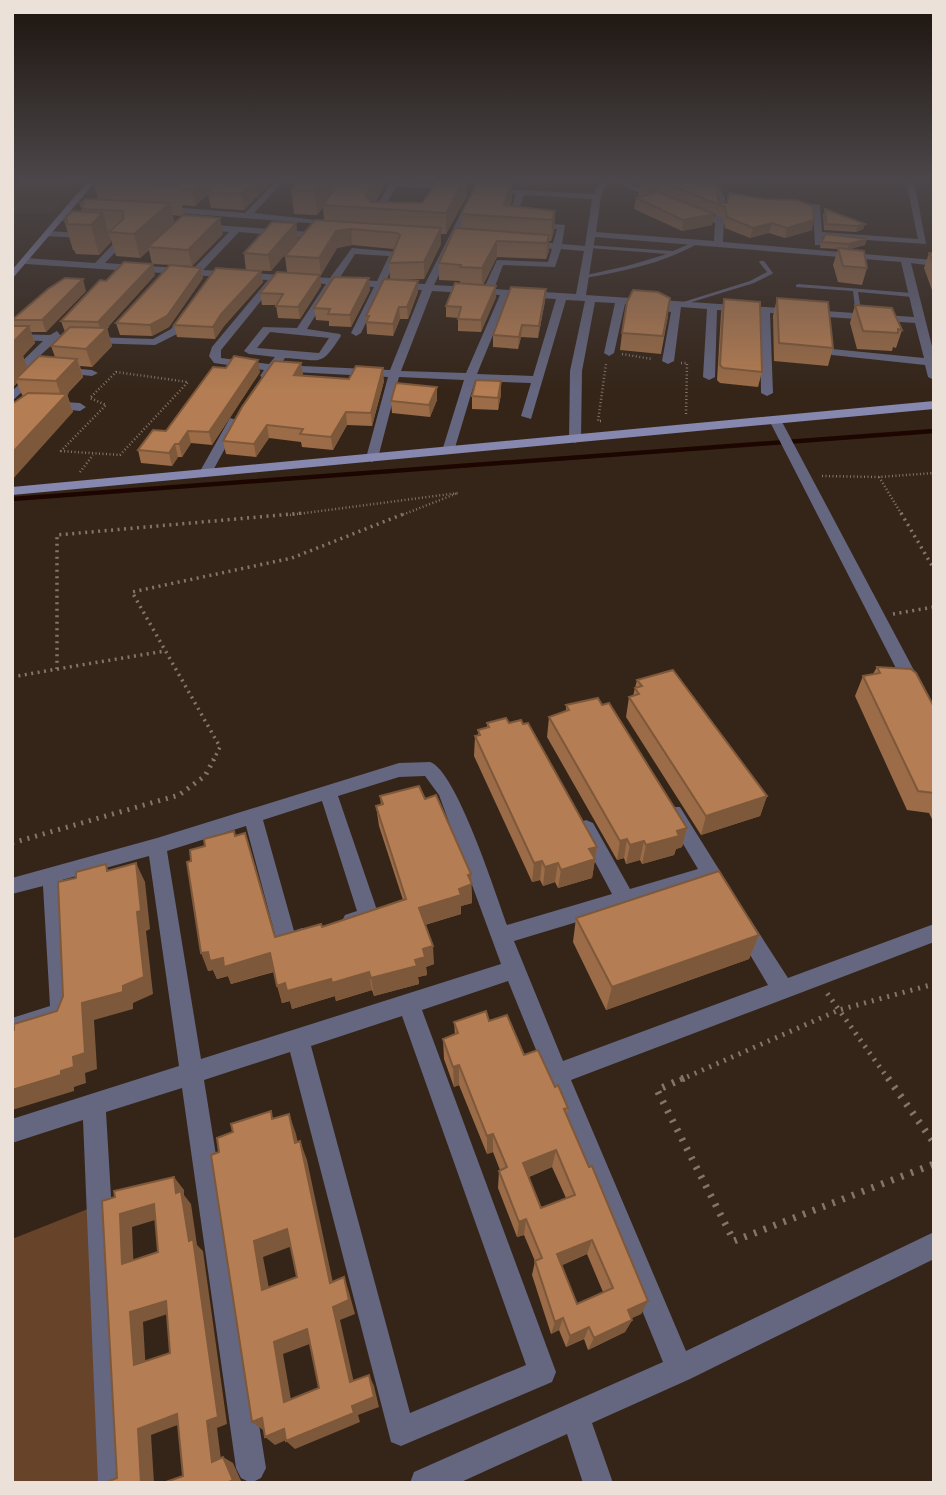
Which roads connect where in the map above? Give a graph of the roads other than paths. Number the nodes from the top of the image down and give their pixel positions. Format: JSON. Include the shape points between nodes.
{"nodes":[{"id":1,"x":32,"y":251,"type":"edge"},
{"id":2,"x":112,"y":251,"type":"edge"},
{"id":3,"x":216,"y":251,"type":"edge"},
{"id":4,"x":445,"y":251,"type":"edge"},
{"id":5,"x":555,"y":251,"type":"edge"},
{"id":6,"x":588,"y":251,"type":"edge"},
{"id":7,"x":644,"y":251,"type":"edge"},
{"id":8,"x":681,"y":251,"type":"edge"},
{"id":9,"x":791,"y":251,"type":"edge"},
{"id":10,"x":909,"y":251,"type":"edge"},
{"id":11,"x":677,"y":253,"type":"junction"},
{"id":12,"x":819,"y":253,"type":"joint"},
{"id":13,"x":149,"y":260,"type":"edge"},
{"id":14,"x":909,"y":260,"type":"junction"},
{"id":15,"x":762,"y":262,"type":"dead end"},
{"id":16,"x":934,"y":262,"type":"edge"},
{"id":17,"x":20,"y":264,"type":"edge"},
{"id":18,"x":243,"y":264,"type":"dead end"},
{"id":19,"x":98,"y":265,"type":"junction"},
{"id":20,"x":119,"y":267,"type":"junction"},
{"id":21,"x":139,"y":268,"type":"junction"},
{"id":22,"x":169,"y":270,"type":"junction"},
{"id":23,"x":196,"y":272,"type":"junction"},
{"id":24,"x":279,"y":272,"type":"junction"},
{"id":25,"x":234,"y":274,"type":"junction"},
{"id":26,"x":12,"y":276,"type":"edge"},
{"id":27,"x":584,"y":276,"type":"junction"},
{"id":28,"x":109,"y":277,"type":"edge"},
{"id":29,"x":160,"y":280,"type":"edge"},
{"id":30,"x":332,"y":281,"type":"junction"},
{"id":31,"x":381,"y":284,"type":"junction"},
{"id":32,"x":798,"y":286,"type":"dead end"},
{"id":33,"x":430,"y":287,"type":"junction"},
{"id":34,"x":855,"y":290,"type":"junction"},
{"id":35,"x":488,"y":291,"type":"junction"},
{"id":36,"x":506,"y":292,"type":"junction"},
{"id":37,"x":562,"y":295,"type":"junction"},
{"id":38,"x":912,"y":295,"type":"junction"},
{"id":39,"x":586,"y":297,"type":"junction"},
{"id":40,"x":195,"y":302,"type":"edge"},
{"id":41,"x":621,"y":302,"type":"junction"},
{"id":42,"x":680,"y":304,"type":"junction"},
{"id":43,"x":712,"y":306,"type":"junction"},
{"id":44,"x":765,"y":310,"type":"junction"},
{"id":45,"x":859,"y":316,"type":"junction"},
{"id":46,"x":934,"y":317,"type":"edge"},
{"id":47,"x":917,"y":318,"type":"junction"},
{"id":48,"x":63,"y":328,"type":"edge"},
{"id":49,"x":114,"y":331,"type":"edge"},
{"id":50,"x":300,"y":331,"type":"junction"},
{"id":51,"x":356,"y":333,"type":"dead end"},
{"id":52,"x":12,"y":337,"type":"edge"},
{"id":53,"x":53,"y":338,"type":"junction"},
{"id":54,"x":72,"y":339,"type":"junction"},
{"id":55,"x":105,"y":341,"type":"junction"},
{"id":56,"x":832,"y":352,"type":"edge"},
{"id":57,"x":610,"y":353,"type":"road end"},
{"id":58,"x":282,"y":354,"type":"junction"},
{"id":59,"x":930,"y":359,"type":"edge"},
{"id":60,"x":49,"y":361,"type":"junction"},
{"id":61,"x":668,"y":361,"type":"road end"},
{"id":62,"x":18,"y":367,"type":"edge"},
{"id":63,"x":272,"y":368,"type":"junction"},
{"id":64,"x":92,"y":373,"type":"dead end"},
{"id":65,"x":396,"y":373,"type":"junction"},
{"id":66,"x":471,"y":376,"type":"junction"},
{"id":67,"x":709,"y":377,"type":"dead end"},
{"id":68,"x":934,"y":377,"type":"edge"},
{"id":69,"x":12,"y":378,"type":"edge"},
{"id":70,"x":535,"y":380,"type":"junction"},
{"id":71,"x":258,"y":388,"type":"edge"},
{"id":72,"x":767,"y":393,"type":"dead end"},
{"id":73,"x":17,"y":402,"type":"edge"},
{"id":74,"x":934,"y":405,"type":"edge"},
{"id":75,"x":80,"y":408,"type":"dead end"},
{"id":76,"x":243,"y":408,"type":"edge"},
{"id":77,"x":527,"y":416,"type":"dead end"},
{"id":78,"x":775,"y":420,"type":"junction"},
{"id":79,"x":575,"y":439,"type":"junction"},
{"id":80,"x":448,"y":451,"type":"junction"},
{"id":81,"x":372,"y":458,"type":"junction"},
{"id":82,"x":205,"y":473,"type":"junction"},
{"id":83,"x":12,"y":491,"type":"edge"},
{"id":84,"x":934,"y":725,"type":"edge"},
{"id":85,"x":328,"y":792,"type":"junction"},
{"id":86,"x":663,"y":795,"type":"edge"},
{"id":87,"x":252,"y":815,"type":"junction"},
{"id":88,"x":580,"y":817,"type":"edge"},
{"id":89,"x":158,"y":846,"type":"junction"},
{"id":90,"x":711,"y":873,"type":"junction"},
{"id":91,"x":52,"y":874,"type":"junction"},
{"id":92,"x":12,"y":886,"type":"edge"},
{"id":93,"x":625,"y":899,"type":"junction"},
{"id":94,"x":934,"y":933,"type":"edge"},
{"id":95,"x":501,"y":936,"type":"junction"},
{"id":96,"x":514,"y":970,"type":"junction"},
{"id":97,"x":784,"y":991,"type":"junction"},
{"id":98,"x":409,"y":1004,"type":"junction"},
{"id":99,"x":12,"y":1029,"type":"edge"},
{"id":100,"x":298,"y":1039,"type":"junction"},
{"id":101,"x":190,"y":1074,"type":"junction"},
{"id":102,"x":557,"y":1074,"type":"junction"},
{"id":103,"x":94,"y":1104,"type":"junction"},
{"id":104,"x":12,"y":1130,"type":"edge"},
{"id":105,"x":934,"y":1245,"type":"edge"},
{"id":106,"x":680,"y":1369,"type":"junction"},
{"id":107,"x":575,"y":1415,"type":"junction"},
{"id":108,"x":251,"y":1468,"type":"dead end"},
{"id":109,"x":113,"y":1483,"type":"edge"},
{"id":110,"x":425,"y":1483,"type":"edge"},
{"id":111,"x":598,"y":1483,"type":"edge"}],
"edges":[{"from":1,"to":17,"type":"street"},
{"from":2,"to":19,"type":"street"},
{"from":3,"to":23,"type":"street"},
{"from":4,"to":33,"type":"street"},
{"from":5,"to":35,"type":"street","via":[[552,265],[500,262]]},
{"from":6,"to":27,"type":"street"},
{"from":7,"to":11,"type":"lane"},
{"from":8,"to":11,"type":"lane"},
{"from":9,"to":12,"type":"street"},
{"from":10,"to":14,"type":"street"},
{"from":11,"to":27,"type":"lane","via":[[629,269]]},
{"from":12,"to":14,"type":"street"},
{"from":13,"to":21,"type":"street"},
{"from":14,"to":16,"type":"street"},
{"from":14,"to":38,"type":"street"},
{"from":15,"to":42,"type":"lane","via":[[770,273]]},
{"from":17,"to":19,"type":"street"},
{"from":17,"to":26,"type":"street"},
{"from":18,"to":25,"type":"street"},
{"from":19,"to":20,"type":"street"},
{"from":20,"to":21,"type":"street"},
{"from":20,"to":28,"type":"street"},
{"from":21,"to":22,"type":"street"},
{"from":22,"to":23,"type":"street"},
{"from":22,"to":29,"type":"street"},
{"from":23,"to":25,"type":"street","via":[[212,278]]},
{"from":24,"to":25,"type":"street"},
{"from":24,"to":30,"type":"street"},
{"from":24,"to":63,"type":"street","via":[[214,356],[218,361]]},
{"from":27,"to":39,"type":"street"},
{"from":30,"to":31,"type":"street"},
{"from":30,"to":31,"type":"street","via":[[352,251],[395,254]]},
{"from":30,"to":50,"type":"street"},
{"from":31,"to":33,"type":"street"},
{"from":31,"to":51,"type":"street"},
{"from":32,"to":34,"type":"lane"},
{"from":33,"to":35,"type":"street"},
{"from":33,"to":65,"type":"street"},
{"from":34,"to":38,"type":"lane"},
{"from":34,"to":45,"type":"lane"},
{"from":35,"to":36,"type":"street"},
{"from":36,"to":37,"type":"street"},
{"from":36,"to":66,"type":"street"},
{"from":37,"to":39,"type":"street"},
{"from":37,"to":70,"type":"street"},
{"from":38,"to":47,"type":"street"},
{"from":39,"to":41,"type":"street"},
{"from":39,"to":79,"type":"street"},
{"from":40,"to":55,"type":"street","via":[[166,338]]},
{"from":41,"to":42,"type":"street"},
{"from":41,"to":57,"type":"street"},
{"from":41,"to":61,"type":"street","via":[[677,309]]},
{"from":42,"to":43,"type":"street"},
{"from":43,"to":44,"type":"street"},
{"from":43,"to":67,"type":"street"},
{"from":44,"to":45,"type":"street"},
{"from":44,"to":72,"type":"street"},
{"from":45,"to":47,"type":"street"},
{"from":46,"to":47,"type":"street"},
{"from":47,"to":59,"type":"street"},
{"from":48,"to":53,"type":"street"},
{"from":49,"to":55,"type":"street"},
{"from":50,"to":58,"type":"street","via":[[267,329],[249,351]]},
{"from":50,"to":58,"type":"street","via":[[336,336],[322,357]]},
{"from":52,"to":53,"type":"street"},
{"from":53,"to":54,"type":"street"},
{"from":53,"to":62,"type":"street"},
{"from":54,"to":55,"type":"street"},
{"from":54,"to":60,"type":"street"},
{"from":56,"to":59,"type":"street"},
{"from":58,"to":63,"type":"street"},
{"from":59,"to":68,"type":"street"},
{"from":60,"to":62,"type":"street"},
{"from":60,"to":64,"type":"street"},
{"from":60,"to":73,"type":"street"},
{"from":62,"to":69,"type":"street"},
{"from":63,"to":65,"type":"street"},
{"from":63,"to":71,"type":"street"},
{"from":65,"to":66,"type":"street"},
{"from":65,"to":81,"type":"street"},
{"from":66,"to":70,"type":"street"},
{"from":66,"to":80,"type":"street"},
{"from":70,"to":77,"type":"street"},
{"from":73,"to":75,"type":"street"},
{"from":74,"to":78,"type":"street"},
{"from":76,"to":82,"type":"street"},
{"from":78,"to":79,"type":"street"},
{"from":78,"to":84,"type":"street"},
{"from":79,"to":80,"type":"street"},
{"from":80,"to":81,"type":"street"},
{"from":81,"to":82,"type":"street"},
{"from":82,"to":83,"type":"street"},
{"from":85,"to":87,"type":"street"},
{"from":85,"to":87,"type":"street","via":[[369,916],[287,942]]},
{"from":85,"to":95,"type":"street","via":[[399,770],[430,769],[447,792]]},
{"from":86,"to":90,"type":"street"},
{"from":87,"to":89,"type":"street"},
{"from":88,"to":93,"type":"street"},
{"from":89,"to":91,"type":"street"},
{"from":89,"to":101,"type":"street"},
{"from":90,"to":93,"type":"street"},
{"from":90,"to":97,"type":"street"},
{"from":91,"to":92,"type":"street"},
{"from":91,"to":99,"type":"street","via":[[61,1013]]},
{"from":93,"to":95,"type":"street"},
{"from":94,"to":97,"type":"street"},
{"from":95,"to":96,"type":"street"},
{"from":96,"to":98,"type":"street"},
{"from":96,"to":102,"type":"street"},
{"from":97,"to":102,"type":"street"},
{"from":98,"to":100,"type":"street"},
{"from":98,"to":100,"type":"street","via":[[542,1372],[401,1432]]},
{"from":100,"to":101,"type":"street"},
{"from":101,"to":103,"type":"street"},
{"from":101,"to":108,"type":"street"},
{"from":102,"to":106,"type":"street"},
{"from":103,"to":104,"type":"street"},
{"from":103,"to":109,"type":"street"},
{"from":105,"to":106,"type":"street"},
{"from":106,"to":107,"type":"street"},
{"from":107,"to":110,"type":"street"},
{"from":107,"to":111,"type":"street"}]}
